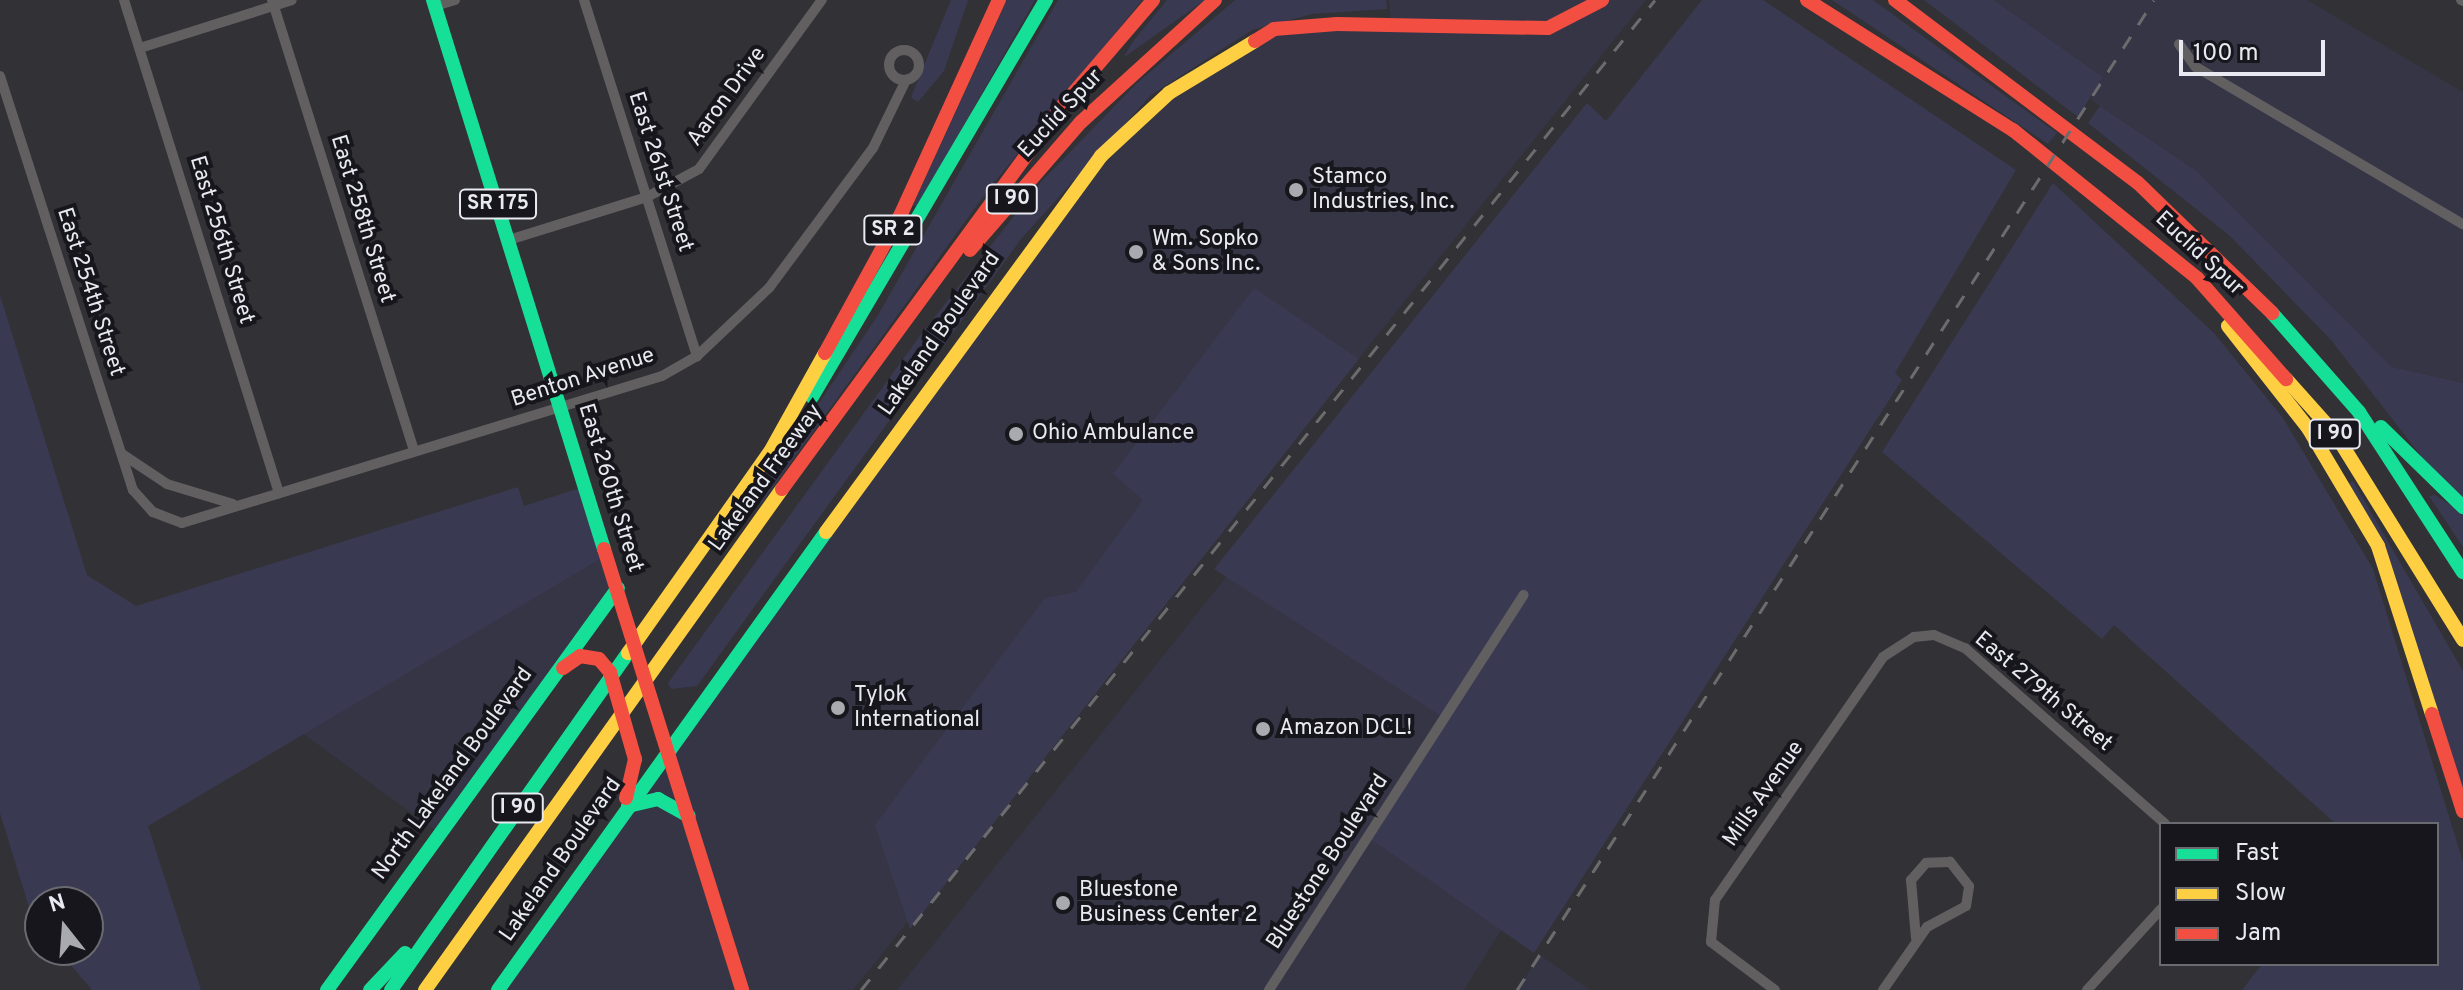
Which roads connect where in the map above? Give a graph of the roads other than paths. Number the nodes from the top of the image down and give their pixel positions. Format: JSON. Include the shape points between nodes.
{"nodes":[{"id":1,"x":124,"y":0,"type":"edge"},
{"id":2,"x":292,"y":0,"type":"edge"},
{"id":3,"x":455,"y":0,"type":"edge"},
{"id":4,"x":584,"y":0,"type":"edge"},
{"id":5,"x":822,"y":0,"type":"edge"},
{"id":6,"x":999,"y":0,"type":"edge"},
{"id":7,"x":1046,"y":0,"type":"edge"},
{"id":8,"x":1153,"y":0,"type":"edge"},
{"id":9,"x":1215,"y":0,"type":"edge"},
{"id":10,"x":1602,"y":0,"type":"edge"},
{"id":11,"x":1807,"y":0,"type":"edge"},
{"id":12,"x":1895,"y":0,"type":"edge"},
{"id":13,"x":273,"y":3,"type":"edge"},
{"id":14,"x":434,"y":3,"type":"edge"},
{"id":15,"x":2179,"y":44,"type":"dead end"},
{"id":16,"x":140,"y":48,"type":"junction"},
{"id":17,"x":0,"y":76,"type":"edge"},
{"id":18,"x":906,"y":80,"type":"dead end"},
{"id":19,"x":647,"y":197,"type":"junction"},
{"id":20,"x":2463,"y":224,"type":"edge"},
{"id":21,"x":509,"y":240,"type":"junction"},
{"id":22,"x":2171,"y":256,"type":"junction"},
{"id":23,"x":697,"y":356,"type":"junction"},
{"id":24,"x":2336,"y":383,"type":"junction"},
{"id":25,"x":562,"y":408,"type":"junction"},
{"id":26,"x":835,"y":422,"type":"junction"},
{"id":27,"x":414,"y":450,"type":"junction"},
{"id":28,"x":770,"y":452,"type":"junction"},
{"id":29,"x":120,"y":453,"type":"junction"},
{"id":30,"x":279,"y":493,"type":"junction"},
{"id":31,"x":235,"y":505,"type":"junction"},
{"id":32,"x":2463,"y":507,"type":"edge"},
{"id":33,"x":153,"y":512,"type":"joint"},
{"id":34,"x":2463,"y":572,"type":"edge"},
{"id":35,"x":618,"y":588,"type":"junction"},
{"id":36,"x":1524,"y":595,"type":"dead end"},
{"id":37,"x":2463,"y":640,"type":"edge"},
{"id":38,"x":1883,"y":657,"type":"joint"},
{"id":39,"x":552,"y":676,"type":"junction"},
{"id":40,"x":668,"y":747,"type":"junction"},
{"id":41,"x":622,"y":808,"type":"junction"},
{"id":42,"x":2463,"y":811,"type":"edge"},
{"id":43,"x":689,"y":816,"type":"junction"},
{"id":44,"x":2163,"y":822,"type":"edge"},
{"id":45,"x":2159,"y":911,"type":"edge"},
{"id":46,"x":440,"y":916,"type":"junction"},
{"id":47,"x":1916,"y":938,"type":"junction"},
{"id":48,"x":327,"y":990,"type":"edge"},
{"id":49,"x":370,"y":990,"type":"edge"},
{"id":50,"x":391,"y":990,"type":"edge"},
{"id":51,"x":425,"y":990,"type":"edge"},
{"id":52,"x":498,"y":990,"type":"edge"},
{"id":53,"x":742,"y":990,"type":"edge"},
{"id":54,"x":1269,"y":990,"type":"edge"},
{"id":55,"x":1775,"y":990,"type":"edge"},
{"id":56,"x":1883,"y":990,"type":"edge"},
{"id":57,"x":2087,"y":990,"type":"edge"}],
"edges":[{"from":1,"to":16,"type":"street","name":"East 256th Street"},
{"from":2,"to":13,"type":"street"},
{"from":3,"to":14,"type":"street"},
{"from":4,"to":19,"type":"street","name":"East 261st Street"},
{"from":5,"to":19,"type":"street","name":"Aaron Drive","via":[[699,169]]},
{"from":6,"to":28,"type":"main road","name":"Lakeland Freeway","number":"SR 2","via":[[900,216]]},
{"from":7,"to":28,"type":"main road","number":"I 90","via":[[895,265]]},
{"from":8,"to":26,"type":"main road","name":"Lakeland Freeway","number":"SR 2","via":[[1042,133]]},
{"from":9,"to":26,"type":"main road","name":"Euclid Spur","number":"I 90","via":[[1063,141]]},
{"from":10,"to":40,"type":"main road","name":"Lakeland Boulevard","via":[[1548,28],[1521,31],[1337,24],[1274,29],[1169,93],[1101,156],[1037,236]]},
{"from":11,"to":22,"type":"main road","name":"Euclid Spur","number":"I 90","via":[[2013,130]]},
{"from":12,"to":24,"type":"main road","name":"Euclid Spur","number":"I 90","via":[[2104,156],[2242,279]]},
{"from":13,"to":16,"type":"street"},
{"from":13,"to":27,"type":"street","name":"East 258th Street"},
{"from":14,"to":21,"type":"main road","name":"East 260th Street","number":"SR 175"},
{"from":15,"to":20,"type":"street","via":[[2196,67]]},
{"from":16,"to":30,"type":"street","name":"East 256th Street"},
{"from":17,"to":29,"type":"street","name":"East 254th Street"},
{"from":18,"to":23,"type":"street","name":"Benton Avenue","via":[[873,148],[769,288]]},
{"from":19,"to":21,"type":"street","name":"Aaron Drive"},
{"from":19,"to":23,"type":"street","name":"East 261st Street"},
{"from":21,"to":25,"type":"main road","name":"East 260th Street","number":"SR 175"},
{"from":22,"to":37,"type":"main road","name":"Euclid Spur","number":"I 90","via":[[2245,328],[2336,435]]},
{"from":22,"to":42,"type":"main road","via":[[2293,407],[2368,526],[2403,608]]},
{"from":23,"to":25,"type":"street","name":"Benton Avenue","via":[[662,376]]},
{"from":24,"to":32,"type":"main road"},
{"from":24,"to":34,"type":"main road","name":"Euclid Spur","number":"I 90"},
{"from":25,"to":27,"type":"street","name":"Benton Avenue"},
{"from":25,"to":35,"type":"main road","name":"East 260th Street","number":"SR 175"},
{"from":26,"to":51,"type":"main road","name":"Lakeland Freeway","number":"I 90"},
{"from":27,"to":30,"type":"street","name":"Benton Avenue"},
{"from":28,"to":46,"type":"main road","name":"Lakeland Freeway","number":"I 90"},
{"from":29,"to":31,"type":"street","via":[[167,484]]},
{"from":29,"to":33,"type":"street","name":"East 254th Street","via":[[133,490]]},
{"from":30,"to":31,"type":"street","name":"Benton Avenue"},
{"from":31,"to":33,"type":"street","name":"Benton Avenue","via":[[182,523]]},
{"from":35,"to":39,"type":"main road","name":"North Lakeland Boulevard"},
{"from":35,"to":40,"type":"main road","name":"East 260th Street","number":"SR 175"},
{"from":36,"to":54,"type":"street","name":"Bluestone Boulevard"},
{"from":38,"to":44,"type":"street","name":"East 279th Street","via":[[1914,637],[1934,635],[1965,648]]},
{"from":38,"to":55,"type":"street","name":"Mills Avenue","via":[[1715,900],[1711,942]]},
{"from":39,"to":41,"type":"main road","via":[[580,656],[599,659],[610,672],[635,759]]},
{"from":39,"to":48,"type":"main road","name":"North Lakeland Boulevard"},
{"from":40,"to":41,"type":"main road","name":"Lakeland Boulevard"},
{"from":40,"to":43,"type":"main road","name":"East 260th Street","number":"SR 175"},
{"from":41,"to":43,"type":"main road","via":[[638,799],[658,799]]},
{"from":41,"to":52,"type":"main road","name":"Lakeland Boulevard"},
{"from":43,"to":53,"type":"main road","name":"East 260th Street","number":"SR 175"},
{"from":45,"to":57,"type":"street"},
{"from":46,"to":49,"type":"main road"},
{"from":46,"to":50,"type":"main road","name":"Lakeland Freeway","number":"I 90"},
{"from":47,"to":47,"type":"street","via":[[1966,906],[1969,886],[1950,862],[1926,863],[1911,880]]},
{"from":47,"to":56,"type":"street"}]}
